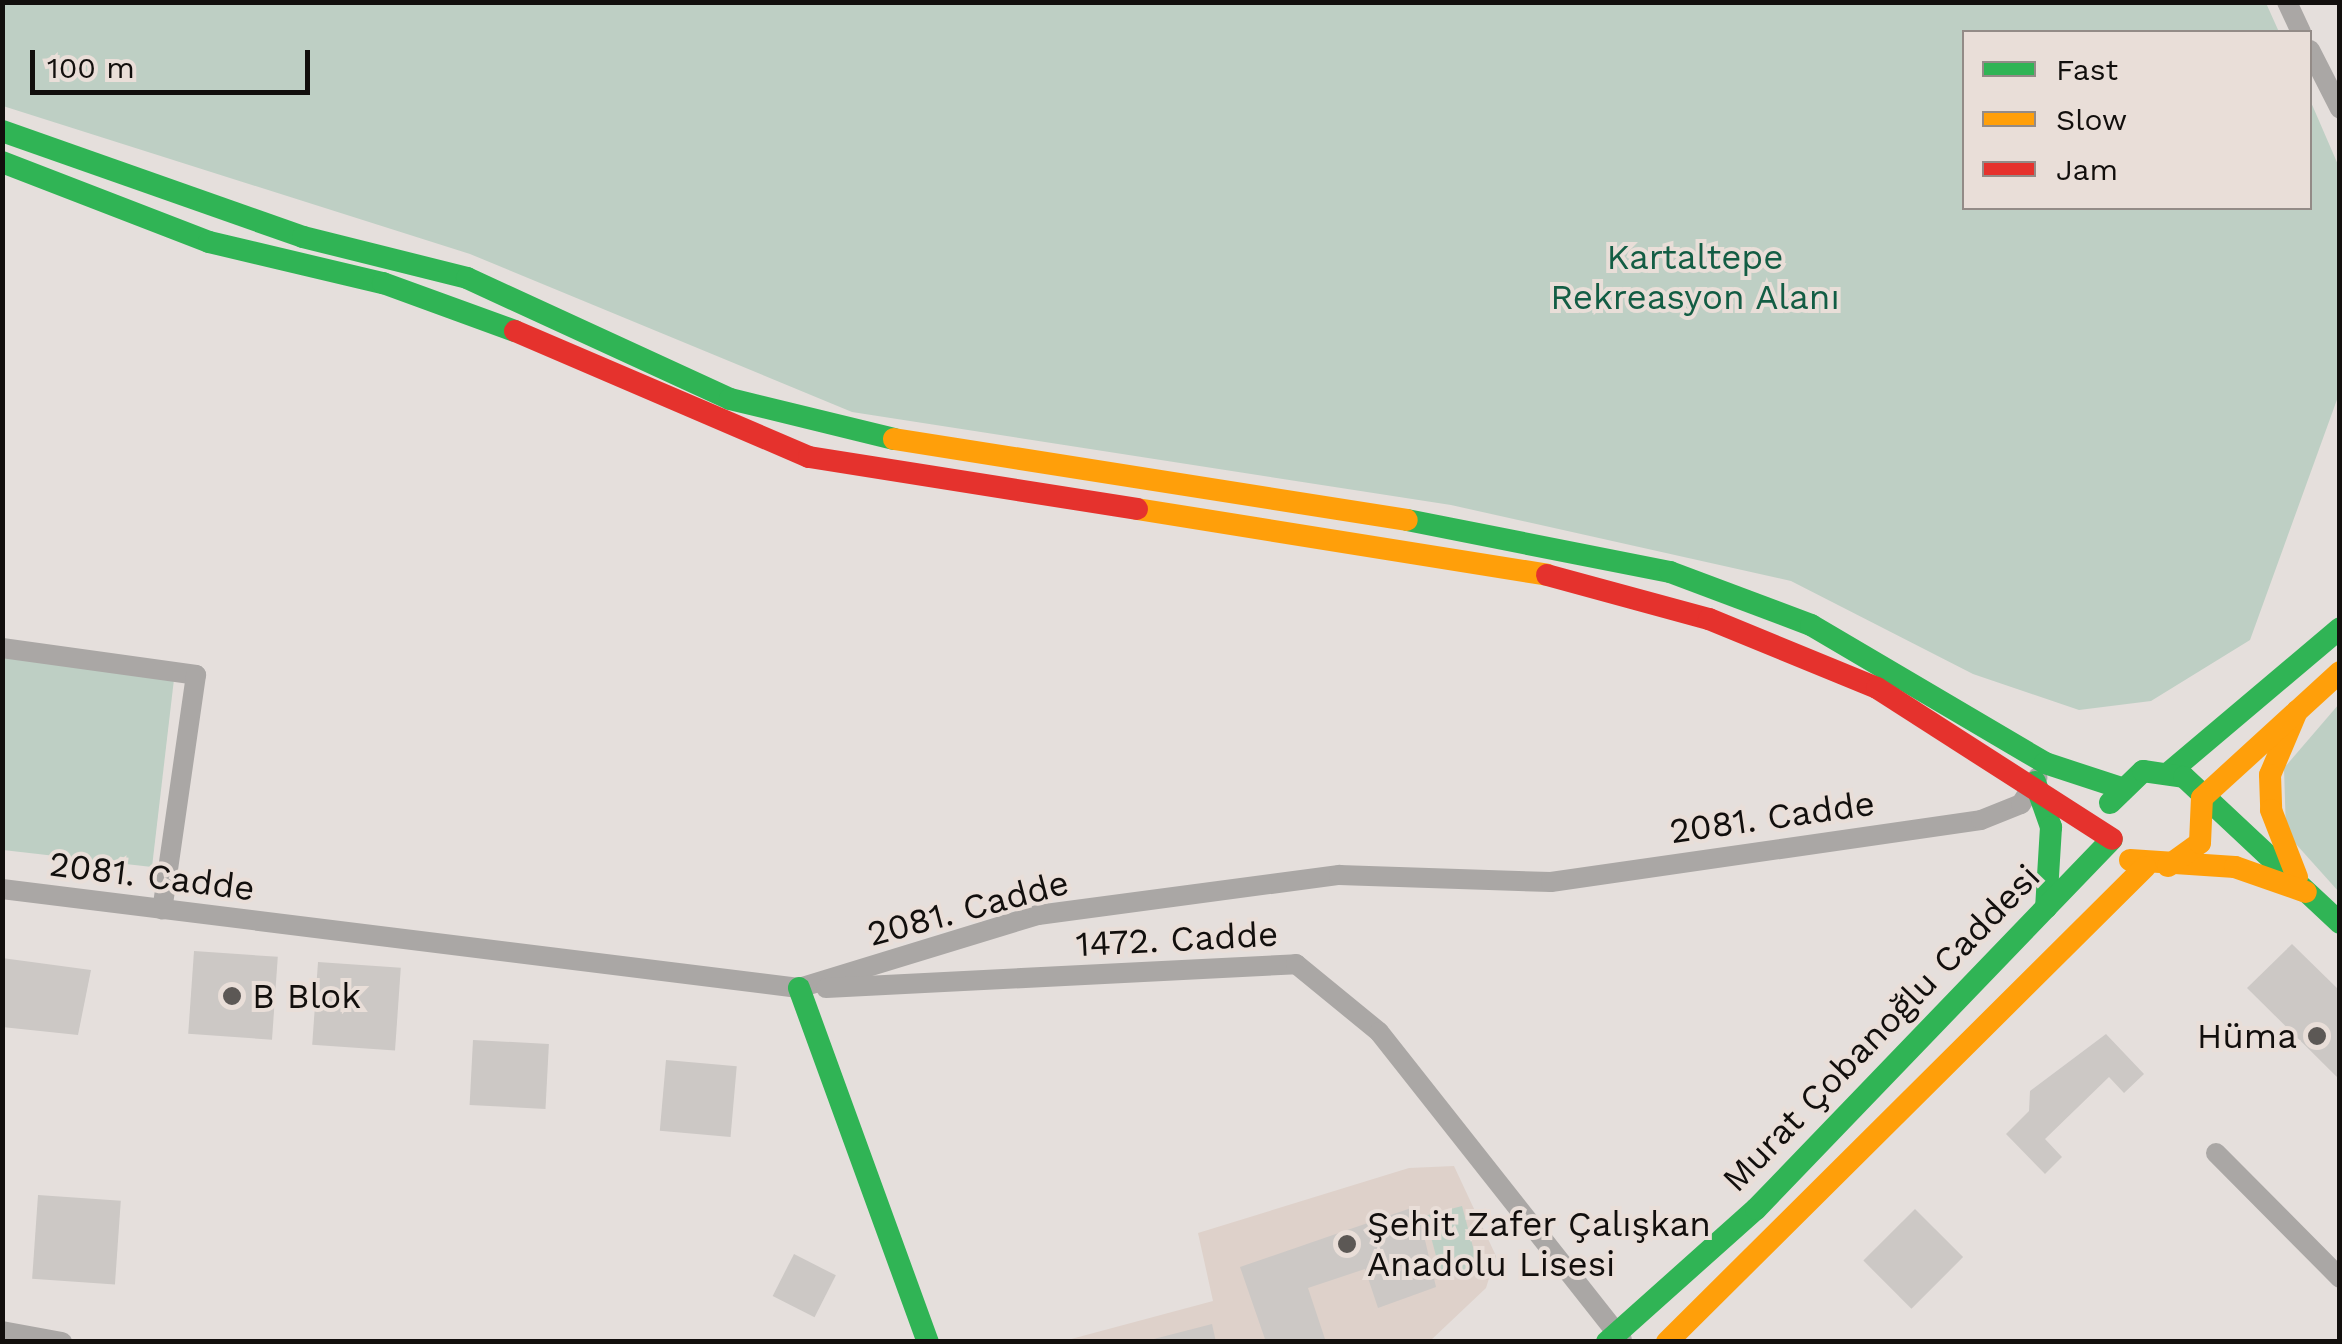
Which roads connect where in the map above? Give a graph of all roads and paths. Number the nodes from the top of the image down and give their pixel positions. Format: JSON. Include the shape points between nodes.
{"nodes":[{"id":1,"x":2287,"y":2,"type":"edge"},
{"id":2,"x":2300,"y":30,"type":"edge"},
{"id":3,"x":2312,"y":54,"type":"edge"},
{"id":4,"x":2340,"y":110,"type":"edge"},
{"id":5,"x":2,"y":131,"type":"edge"},
{"id":6,"x":2,"y":162,"type":"edge"},
{"id":7,"x":2340,"y":628,"type":"edge"},
{"id":8,"x":2,"y":648,"type":"edge"},
{"id":9,"x":2340,"y":672,"type":"edge"},
{"id":10,"x":2297,"y":712,"type":"junction"},
{"id":11,"x":2040,"y":772,"type":"junction"},
{"id":12,"x":2172,"y":772,"type":"junction"},
{"id":13,"x":2118,"y":788,"type":"junction"},
{"id":14,"x":2202,"y":798,"type":"junction"},
{"id":15,"x":2112,"y":839,"type":"junction"},
{"id":16,"x":2154,"y":867,"type":"junction"},
{"id":17,"x":2,"y":890,"type":"edge"},
{"id":18,"x":2306,"y":892,"type":"junction"},
{"id":19,"x":2046,"y":908,"type":"junction"},
{"id":20,"x":162,"y":910,"type":"junction"},
{"id":21,"x":2340,"y":923,"type":"edge"},
{"id":22,"x":799,"y":988,"type":"junction"},
{"id":23,"x":2216,"y":1153,"type":"dead end"},
{"id":24,"x":2340,"y":1278,"type":"edge"},
{"id":25,"x":2,"y":1331,"type":"edge"},
{"id":26,"x":1616,"y":1339,"type":"edge"},
{"id":27,"x":928,"y":1340,"type":"edge"},
{"id":28,"x":62,"y":1342,"type":"edge"},
{"id":29,"x":903,"y":1342,"type":"edge"},
{"id":30,"x":1667,"y":1342,"type":"edge"}],
"edges":[{"from":1,"to":2,"type":"street"},
{"from":3,"to":4,"type":"street"},
{"from":5,"to":11,"type":"main road","via":[[304,238],[466,278],[730,399],[829,430],[1471,530],[1670,572],[1811,625]]},
{"from":6,"to":11,"type":"main road","via":[[209,242],[383,283],[499,324],[808,457],[1548,575],[1709,618],[1877,688]]},
{"from":7,"to":12,"type":"main road"},
{"from":8,"to":20,"type":"street","via":[[196,675]]},
{"from":9,"to":10,"type":"main road"},
{"from":10,"to":14,"type":"main road"},
{"from":10,"to":18,"type":"main road","via":[[2270,775],[2271,810]]},
{"from":11,"to":13,"type":"main road"},
{"from":11,"to":15,"type":"main road"},
{"from":11,"to":19,"type":"main road","via":[[2051,827]]},
{"from":11,"to":22,"type":"street","name":"2081. Cadde","via":[[2021,804],[1981,820],[1551,882],[1339,875],[1038,915]]},
{"from":12,"to":13,"type":"main road","via":[[2142,771]]},
{"from":12,"to":14,"type":"main road"},
{"from":13,"to":15,"type":"main road","via":[[2108,814]]},
{"from":14,"to":16,"type":"main road","via":[[2200,843]]},
{"from":14,"to":18,"type":"main road"},
{"from":15,"to":16,"type":"main road"},
{"from":15,"to":19,"type":"main road","name":"Murat Çobanoğlu Caddesi"},
{"from":16,"to":18,"type":"main road","via":[[2235,868]]},
{"from":16,"to":30,"type":"main road","name":"Murat Çobanoğlu Caddesi"},
{"from":17,"to":20,"type":"street","name":"2081. Cadde"},
{"from":18,"to":21,"type":"main road"},
{"from":19,"to":26,"type":"main road","name":"Murat Çobanoğlu Caddesi","via":[[1744,1220]]},
{"from":20,"to":22,"type":"street","name":"2081. Cadde"},
{"from":22,"to":26,"type":"street","name":"1472. Cadde","via":[[1296,964],[1378,1032]]},
{"from":22,"to":27,"type":"main road"},
{"from":23,"to":24,"type":"street"},
{"from":25,"to":28,"type":"street"},
{"from":27,"to":29,"type":"street"}]}
